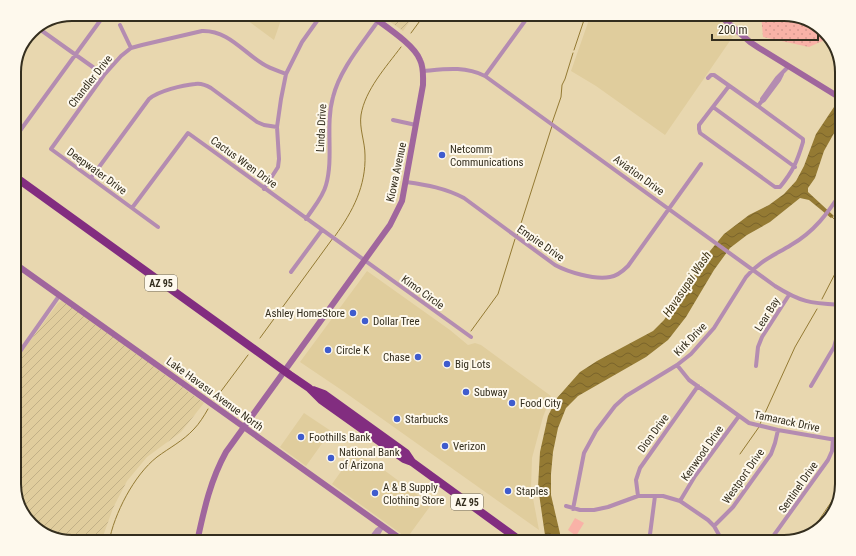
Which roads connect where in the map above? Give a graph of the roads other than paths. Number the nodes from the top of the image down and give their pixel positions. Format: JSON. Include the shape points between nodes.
{"nodes":[{"id":1,"x":100,"y":21,"type":"edge"},
{"id":2,"x":317,"y":21,"type":"edge"},
{"id":3,"x":378,"y":21,"type":"joint"},
{"id":4,"x":525,"y":21,"type":"edge"},
{"id":5,"x":726,"y":21,"type":"edge"},
{"id":6,"x":120,"y":25,"type":"dead end"},
{"id":7,"x":43,"y":31,"type":"edge"},
{"id":8,"x":131,"y":48,"type":"junction"},
{"id":9,"x":75,"y":55,"type":"junction"},
{"id":10,"x":788,"y":67,"type":"junction"},
{"id":11,"x":423,"y":71,"type":"junction"},
{"id":12,"x":286,"y":74,"type":"junction"},
{"id":13,"x":104,"y":75,"type":"junction"},
{"id":14,"x":485,"y":76,"type":"junction"},
{"id":15,"x":708,"y":78,"type":"dead end"},
{"id":16,"x":729,"y":86,"type":"junction"},
{"id":17,"x":835,"y":95,"type":"edge"},
{"id":18,"x":758,"y":106,"type":"junction"},
{"id":19,"x":713,"y":107,"type":"junction"},
{"id":20,"x":393,"y":120,"type":"dead end"},
{"id":21,"x":416,"y":125,"type":"junction"},
{"id":22,"x":277,"y":127,"type":"junction"},
{"id":23,"x":21,"y":129,"type":"edge"},
{"id":24,"x":51,"y":149,"type":"joint"},
{"id":25,"x":701,"y":164,"type":"dead end"},
{"id":26,"x":795,"y":167,"type":"junction"},
{"id":27,"x":91,"y":178,"type":"junction"},
{"id":28,"x":21,"y":181,"type":"edge"},
{"id":29,"x":406,"y":182,"type":"junction"},
{"id":30,"x":264,"y":188,"type":"junction"},
{"id":31,"x":835,"y":202,"type":"edge"},
{"id":32,"x":132,"y":208,"type":"junction"},
{"id":33,"x":669,"y":208,"type":"junction"},
{"id":34,"x":306,"y":219,"type":"junction"},
{"id":35,"x":158,"y":228,"type":"dead end"},
{"id":36,"x":322,"y":230,"type":"junction"},
{"id":37,"x":364,"y":261,"type":"junction"},
{"id":38,"x":21,"y":268,"type":"edge"},
{"id":39,"x":752,"y":269,"type":"junction"},
{"id":40,"x":291,"y":272,"type":"dead end"},
{"id":41,"x":789,"y":295,"type":"junction"},
{"id":42,"x":59,"y":296,"type":"junction"},
{"id":43,"x":835,"y":304,"type":"edge"},
{"id":44,"x":470,"y":337,"type":"dead end"},
{"id":45,"x":835,"y":343,"type":"edge"},
{"id":46,"x":21,"y":350,"type":"edge"},
{"id":47,"x":677,"y":365,"type":"junction"},
{"id":48,"x":756,"y":366,"type":"dead end"},
{"id":49,"x":284,"y":371,"type":"junction"},
{"id":50,"x":698,"y":386,"type":"junction"},
{"id":51,"x":811,"y":386,"type":"dead end"},
{"id":52,"x":739,"y":416,"type":"junction"},
{"id":53,"x":244,"y":427,"type":"junction"},
{"id":54,"x":778,"y":430,"type":"junction"},
{"id":55,"x":833,"y":439,"type":"joint"},
{"id":56,"x":638,"y":496,"type":"junction"},
{"id":57,"x":655,"y":496,"type":"junction"},
{"id":58,"x":680,"y":501,"type":"junction"},
{"id":59,"x":566,"y":506,"type":"dead end"},
{"id":60,"x":573,"y":509,"type":"junction"},
{"id":61,"x":383,"y":526,"type":"junction"},
{"id":62,"x":714,"y":526,"type":"junction"},
{"id":63,"x":199,"y":535,"type":"edge"},
{"id":64,"x":373,"y":535,"type":"edge"},
{"id":65,"x":377,"y":535,"type":"edge"},
{"id":66,"x":395,"y":535,"type":"edge"},
{"id":67,"x":512,"y":535,"type":"edge"},
{"id":68,"x":650,"y":535,"type":"edge"},
{"id":69,"x":719,"y":535,"type":"edge"},
{"id":70,"x":774,"y":535,"type":"edge"}],
"edges":[{"from":1,"to":9,"type":"street"},
{"from":2,"to":12,"type":"street","via":[[302,42]]},
{"from":3,"to":11,"type":"street","name":"Kiowa Avenue","via":[[413,49],[420,59]]},
{"from":3,"to":34,"type":"street","name":"Linda Drive","via":[[338,81],[329,122],[329,173],[326,186]]},
{"from":4,"to":14,"type":"street"},
{"from":5,"to":10,"type":"street","via":[[750,42]]},
{"from":6,"to":8,"type":"street"},
{"from":7,"to":9,"type":"street"},
{"from":8,"to":12,"type":"street","name":"Chandler Drive","via":[[211,31],[225,36],[263,64]]},
{"from":8,"to":13,"type":"street","name":"Chandler Drive"},
{"from":9,"to":13,"type":"street"},
{"from":9,"to":23,"type":"street"},
{"from":10,"to":17,"type":"street"},
{"from":10,"to":18,"type":"street"},
{"from":11,"to":14,"type":"street","name":"Aviation Drive","via":[[462,68],[474,70]]},
{"from":11,"to":21,"type":"street","name":"Kiowa Avenue"},
{"from":12,"to":22,"type":"street"},
{"from":13,"to":24,"type":"street","name":"Chandler Drive"},
{"from":14,"to":33,"type":"street","name":"Aviation Drive"},
{"from":15,"to":16,"type":"street","via":[[714,75]]},
{"from":16,"to":18,"type":"street"},
{"from":16,"to":19,"type":"street"},
{"from":18,"to":26,"type":"street","via":[[803,139]]},
{"from":19,"to":26,"type":"street"},
{"from":19,"to":26,"type":"street","via":[[699,125],[700,133],[775,187],[780,187]]},
{"from":20,"to":21,"type":"street"},
{"from":21,"to":29,"type":"street","name":"Kiowa Avenue"},
{"from":22,"to":27,"type":"street","via":[[257,122],[204,84],[160,92],[149,99]]},
{"from":22,"to":30,"type":"street","via":[[278,167]]},
{"from":24,"to":27,"type":"street","name":"Deepwater Drive"},
{"from":25,"to":33,"type":"street","name":"Empire Drive"},
{"from":27,"to":32,"type":"street","name":"Deepwater Drive"},
{"from":28,"to":49,"type":"highway","number":"AZ 95"},
{"from":29,"to":33,"type":"street","name":"Empire Drive","via":[[451,191],[555,265],[574,273],[601,277],[614,276],[628,266]]},
{"from":29,"to":37,"type":"street","name":"Kiowa Avenue","via":[[397,213]]},
{"from":30,"to":32,"type":"street","name":"Cactus Wren Drive","via":[[188,133]]},
{"from":30,"to":34,"type":"street","name":"Cactus Wren Drive"},
{"from":31,"to":39,"type":"street","name":"Kirk Drive","via":[[808,233],[765,258]]},
{"from":32,"to":35,"type":"street","name":"Deepwater Drive"},
{"from":33,"to":39,"type":"street","name":"Aviation Drive"},
{"from":34,"to":36,"type":"street","name":"Cactus Wren Drive"},
{"from":36,"to":37,"type":"street","name":"Cactus Wren Drive"},
{"from":36,"to":40,"type":"street"},
{"from":37,"to":44,"type":"street","name":"Kimo Circle"},
{"from":37,"to":49,"type":"street","name":"Kiowa Avenue"},
{"from":38,"to":42,"type":"street","name":"Lake Havasu Avenue North"},
{"from":39,"to":41,"type":"street","name":"Aviation Drive"},
{"from":39,"to":47,"type":"street","name":"Kirk Drive","via":[[714,328],[701,344]]},
{"from":41,"to":43,"type":"street","name":"Aviation Drive","via":[[807,302]]},
{"from":41,"to":48,"type":"street","name":"Lear Bay","via":[[762,337]]},
{"from":42,"to":46,"type":"street"},
{"from":42,"to":53,"type":"street","name":"Lake Havasu Avenue North"},
{"from":45,"to":51,"type":"street"},
{"from":47,"to":50,"type":"street","name":"Tamarack Drive","via":[[689,380]]},
{"from":47,"to":60,"type":"street","name":"Kirk Drive","via":[[626,396],[615,406],[596,432],[584,453]]},
{"from":49,"to":53,"type":"street","name":"Kiowa Avenue"},
{"from":49,"to":67,"type":"highway","number":"AZ 95","via":[[309,388],[324,394]]},
{"from":50,"to":52,"type":"street","name":"Tamarack Drive"},
{"from":50,"to":56,"type":"street","name":"Dion Drive","via":[[640,468],[636,480]]},
{"from":52,"to":54,"type":"street","name":"Tamarack Drive","via":[[755,425]]},
{"from":52,"to":58,"type":"street","name":"Kenwood Drive"},
{"from":53,"to":61,"type":"street","name":"Lake Havasu Avenue North"},
{"from":53,"to":63,"type":"street","name":"Kiowa Avenue","via":[[217,469],[208,492]]},
{"from":54,"to":55,"type":"street","name":"Tamarack Drive"},
{"from":54,"to":62,"type":"street","name":"Westport Drive","via":[[771,454],[733,507]]},
{"from":55,"to":70,"type":"street","name":"Sentinel Drive","via":[[828,460]]},
{"from":56,"to":57,"type":"street"},
{"from":56,"to":60,"type":"street","via":[[600,510]]},
{"from":57,"to":58,"type":"street"},
{"from":57,"to":68,"type":"street"},
{"from":58,"to":62,"type":"street"},
{"from":59,"to":60,"type":"street"},
{"from":61,"to":64,"type":"street"},
{"from":61,"to":65,"type":"street"},
{"from":61,"to":66,"type":"street","name":"Lake Havasu Avenue North"},
{"from":62,"to":69,"type":"street"}]}
